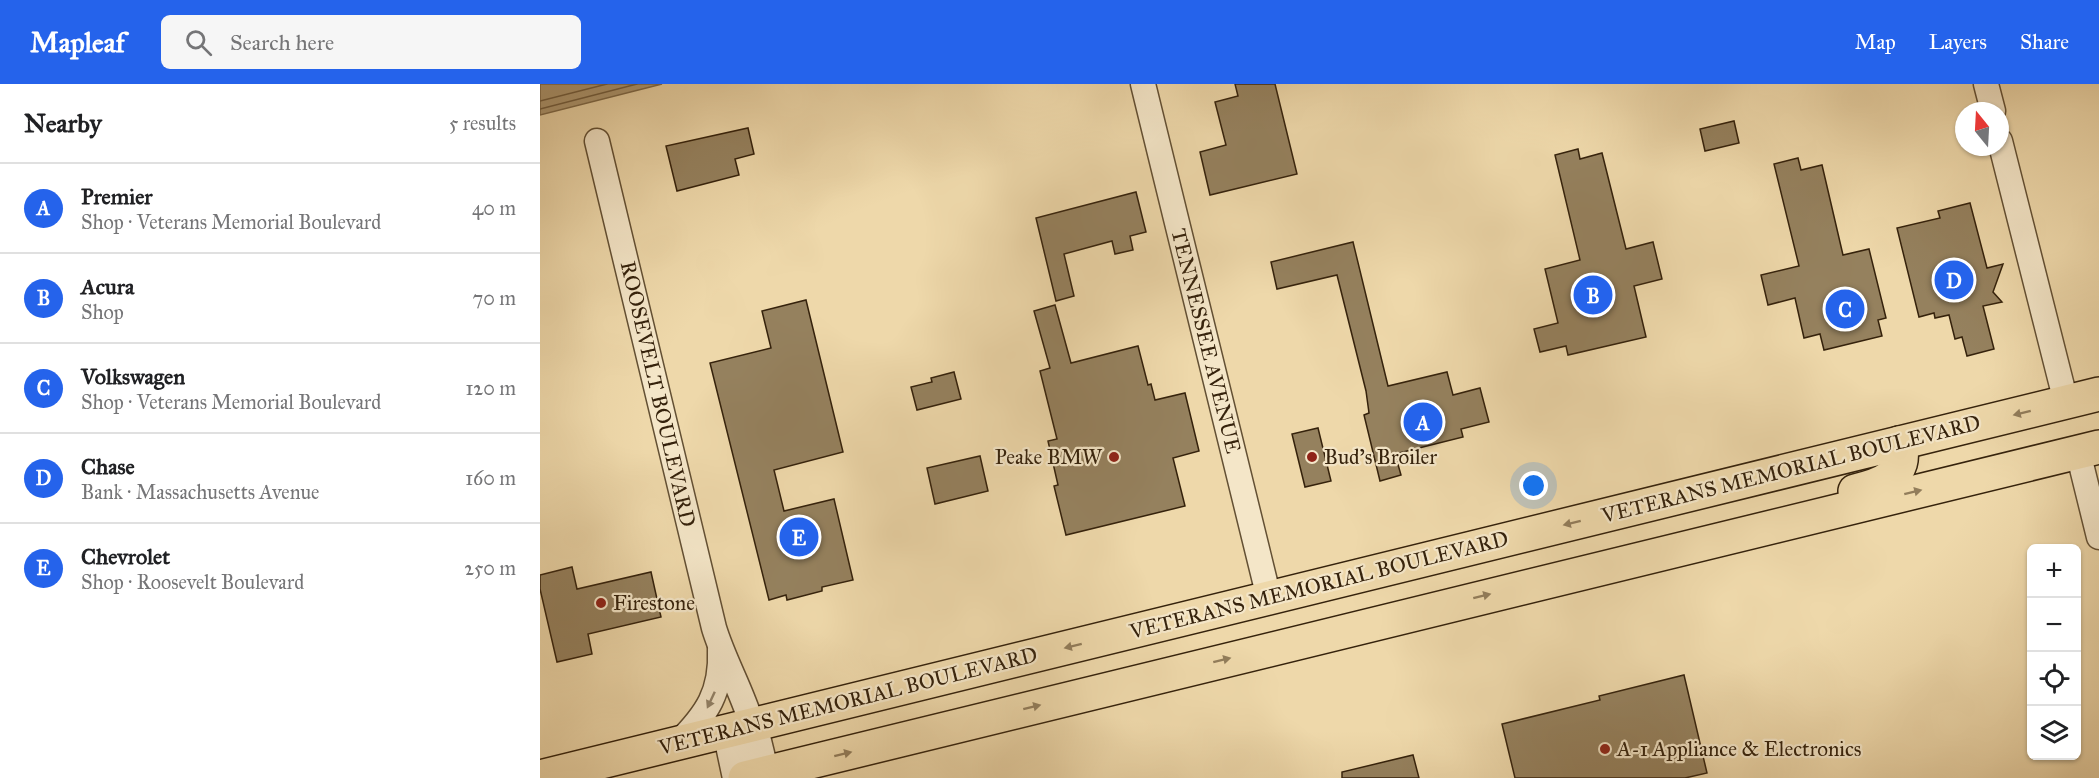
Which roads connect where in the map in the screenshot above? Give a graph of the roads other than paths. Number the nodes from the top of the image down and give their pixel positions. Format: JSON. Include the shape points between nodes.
{"nodes":[{"id":1,"x":1143,"y":84,"type":"edge"},
{"id":2,"x":1986,"y":84,"type":"edge"},
{"id":3,"x":1991,"y":102,"type":"edge"},
{"id":4,"x":597,"y":141,"type":"dead end"},
{"id":5,"x":2004,"y":156,"type":"edge"},
{"id":6,"x":2099,"y":394,"type":"edge"},
{"id":7,"x":2066,"y":402,"type":"junction"},
{"id":8,"x":2099,"y":412,"type":"edge"},
{"id":9,"x":1899,"y":443,"type":"junction"},
{"id":10,"x":2089,"y":449,"type":"edge"},
{"id":11,"x":2099,"y":537,"type":"edge"},
{"id":12,"x":1672,"y":550,"type":"junction"},
{"id":13,"x":1304,"y":589,"type":"junction"},
{"id":14,"x":1269,"y":598,"type":"junction"},
{"id":15,"x":720,"y":646,"type":"junction"},
{"id":16,"x":1094,"y":691,"type":"junction"},
{"id":17,"x":740,"y":728,"type":"junction"},
{"id":18,"x":678,"y":743,"type":"junction"},
{"id":19,"x":642,"y":765,"type":"edge"},
{"id":20,"x":553,"y":775,"type":"edge"},
{"id":21,"x":753,"y":777,"type":"edge"}],
"edges":[{"from":1,"to":14,"type":"street","name":"TENNESSEE AVENUE"},
{"from":2,"to":3,"type":"street"},
{"from":4,"to":15,"type":"street","name":"ROOSEVELT BOULEVARD"},
{"from":5,"to":7,"type":"street"},
{"from":6,"to":7,"type":"main road","name":"VETERANS MEMORIAL BOULEVARD"},
{"from":7,"to":9,"type":"main road","name":"VETERANS MEMORIAL BOULEVARD","one_way":true},
{"from":8,"to":10,"type":"main road","via":[[2082,420],[2076,432]]},
{"from":9,"to":12,"type":"main road","via":[[1901,465],[1874,486],[1703,530]]},
{"from":9,"to":13,"type":"main road","name":"VETERANS MEMORIAL BOULEVARD","one_way":true},
{"from":10,"to":11,"type":"street"},
{"from":12,"to":10,"type":"main road","one_way":true},
{"from":16,"to":12,"type":"main road","one_way":true},
{"from":13,"to":14,"type":"main road","name":"VETERANS MEMORIAL BOULEVARD"},
{"from":13,"to":16,"type":"main road","via":[[1295,604],[1279,614],[1102,657],[1089,673]]},
{"from":14,"to":17,"type":"main road","name":"VETERANS MEMORIAL BOULEVARD","one_way":true},
{"from":15,"to":17,"type":"street","name":"ROOSEVELT BOULEVARD","via":[[738,686]]},
{"from":15,"to":18,"type":"street","name":"ROOSEVELT BOULEVARD","one_way":true,"via":[[721,668],[709,707]]},
{"from":21,"to":16,"type":"main road","one_way":true},
{"from":17,"to":18,"type":"main road","name":"VETERANS MEMORIAL BOULEVARD"},
{"from":17,"to":21,"type":"street","name":"ROOSEVELT BOULEVARD"},
{"from":18,"to":19,"type":"main road","name":"VETERANS MEMORIAL BOULEVARD"},
{"from":19,"to":20,"type":"main road","name":"VETERANS MEMORIAL BOULEVARD"}]}
